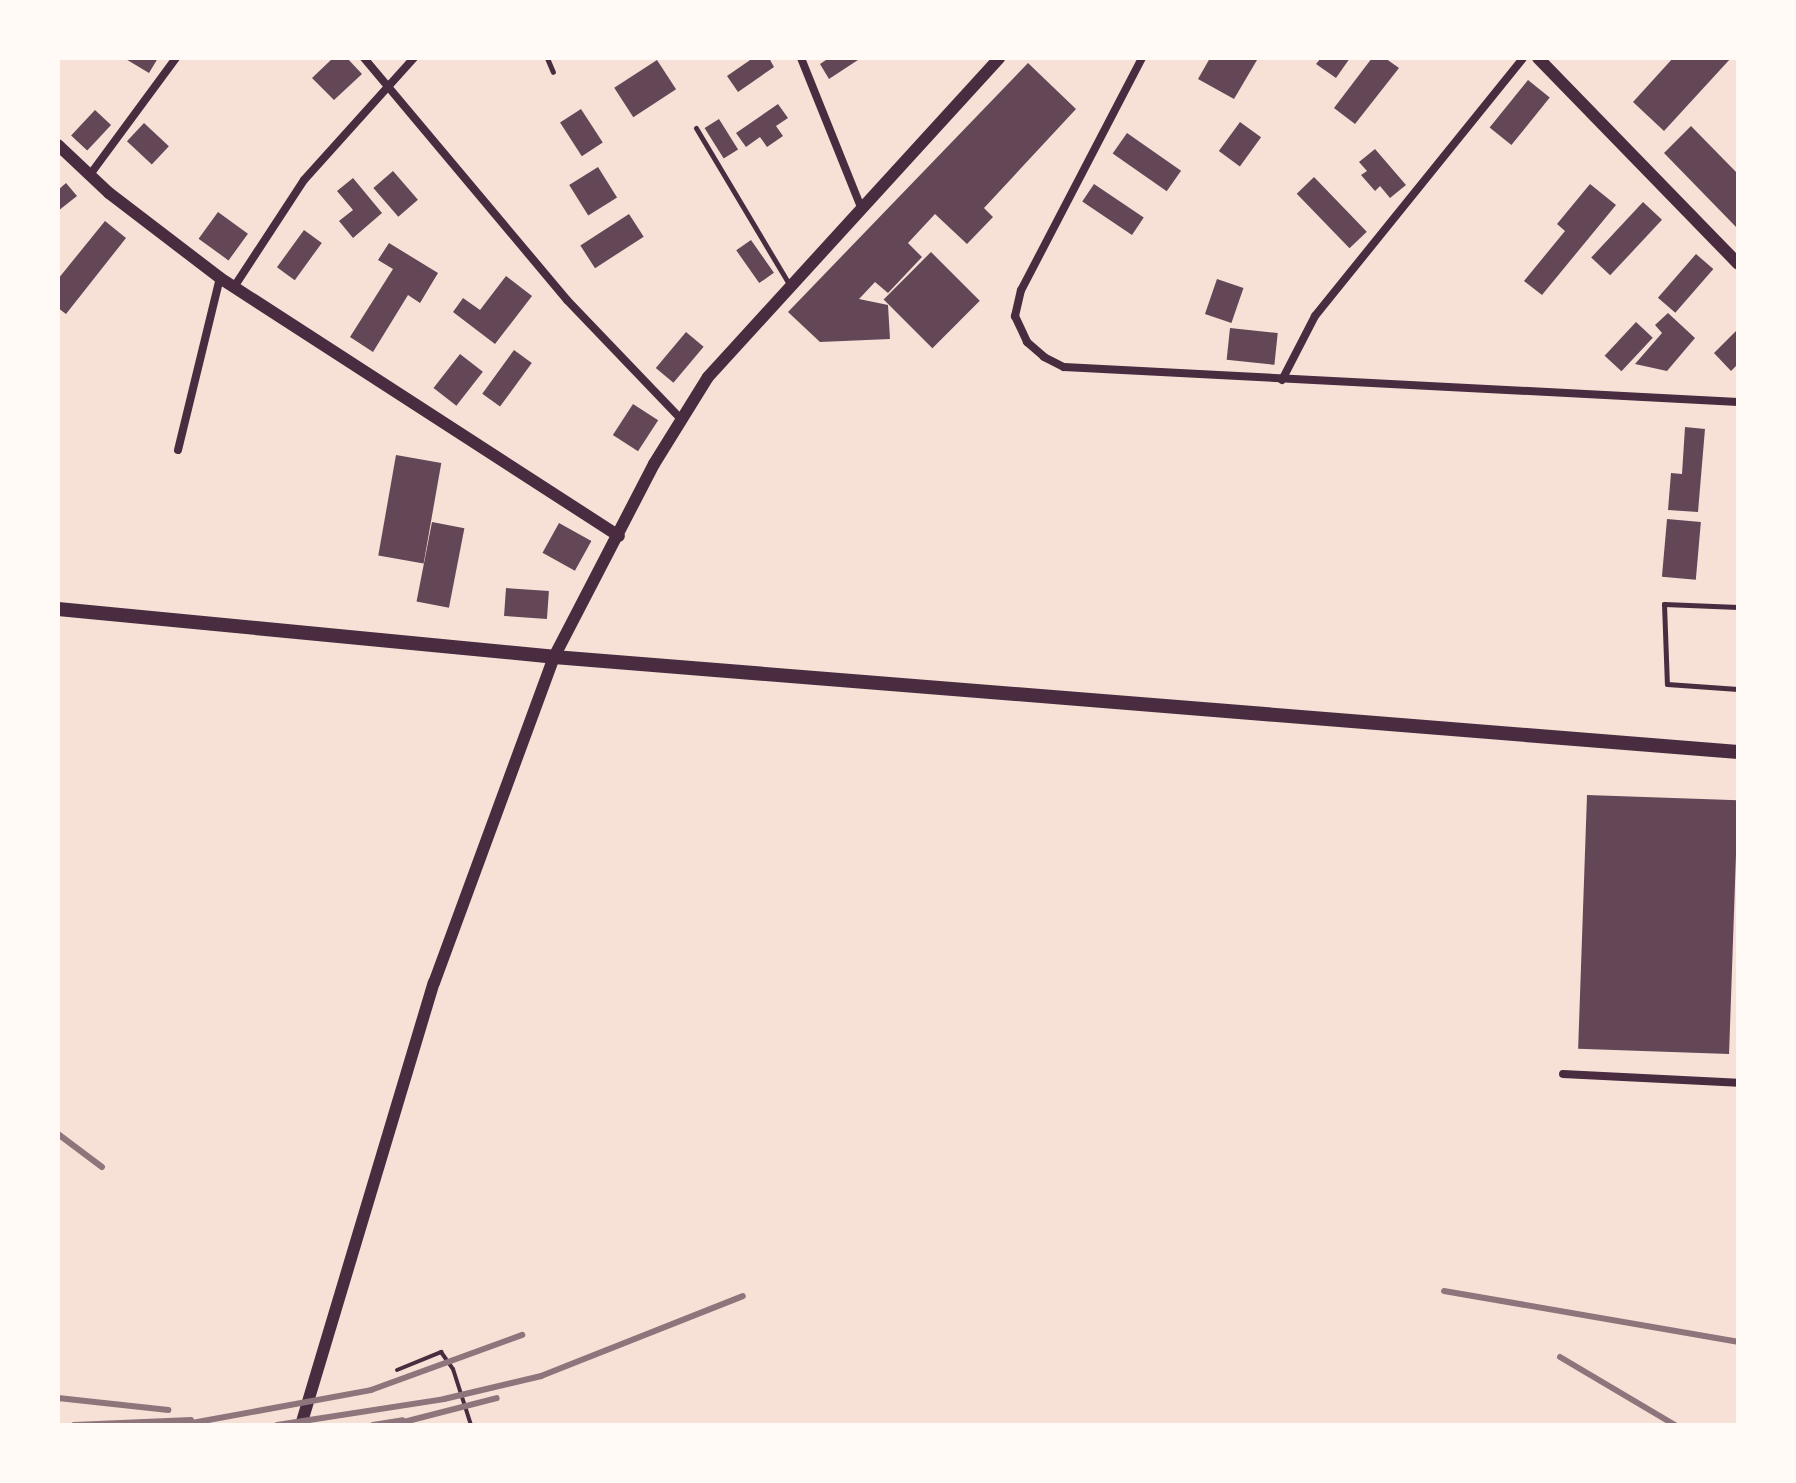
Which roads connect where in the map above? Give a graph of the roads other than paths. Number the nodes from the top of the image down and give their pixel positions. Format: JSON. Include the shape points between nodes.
{"nodes":[{"id":1,"x":176,"y":58,"type":"edge"},
{"id":2,"x":364,"y":58,"type":"edge"},
{"id":3,"x":414,"y":58,"type":"edge"},
{"id":4,"x":547,"y":58,"type":"edge"},
{"id":5,"x":801,"y":58,"type":"edge"},
{"id":6,"x":1142,"y":58,"type":"edge"},
{"id":7,"x":1523,"y":58,"type":"edge"},
{"id":8,"x":1538,"y":58,"type":"edge"},
{"id":9,"x":991,"y":61,"type":"edge"},
{"id":10,"x":553,"y":72,"type":"dead end"},
{"id":11,"x":387,"y":89,"type":"junction"},
{"id":12,"x":696,"y":128,"type":"dead end"},
{"id":13,"x":58,"y":145,"type":"edge"},
{"id":14,"x":89,"y":176,"type":"junction"},
{"id":15,"x":861,"y":207,"type":"junction"},
{"id":16,"x":1738,"y":264,"type":"edge"},
{"id":17,"x":220,"y":278,"type":"junction"},
{"id":18,"x":789,"y":285,"type":"junction"},
{"id":19,"x":234,"y":287,"type":"junction"},
{"id":20,"x":1282,"y":380,"type":"junction"},
{"id":21,"x":1738,"y":402,"type":"edge"},
{"id":22,"x":680,"y":418,"type":"junction"},
{"id":23,"x":178,"y":450,"type":"dead end"},
{"id":24,"x":619,"y":536,"type":"junction"},
{"id":25,"x":1738,"y":607,"type":"edge"},
{"id":26,"x":58,"y":609,"type":"edge"},
{"id":27,"x":554,"y":657,"type":"junction"},
{"id":28,"x":1738,"y":689,"type":"edge"},
{"id":29,"x":1738,"y":752,"type":"edge"},
{"id":30,"x":1563,"y":1074,"type":"dead end"},
{"id":31,"x":1738,"y":1083,"type":"edge"},
{"id":32,"x":301,"y":1425,"type":"edge"}],
"edges":[{"from":1,"to":14,"type":"street"},
{"from":2,"to":11,"type":"street"},
{"from":3,"to":11,"type":"street"},
{"from":4,"to":10,"type":"lane"},
{"from":5,"to":15,"type":"street"},
{"from":6,"to":20,"type":"street","via":[[1021,290],[1015,316],[1027,342],[1064,367]]},
{"from":7,"to":20,"type":"street","via":[[1315,316]]},
{"from":8,"to":16,"type":"street"},
{"from":9,"to":15,"type":"street"},
{"from":11,"to":19,"type":"street","via":[[304,180]]},
{"from":11,"to":22,"type":"street","via":[[567,300]]},
{"from":12,"to":18,"type":"lane"},
{"from":13,"to":14,"type":"street"},
{"from":14,"to":17,"type":"street"},
{"from":15,"to":18,"type":"street"},
{"from":17,"to":19,"type":"street"},
{"from":17,"to":23,"type":"street"},
{"from":18,"to":22,"type":"street","via":[[708,377]]},
{"from":19,"to":24,"type":"street"},
{"from":20,"to":21,"type":"street"},
{"from":22,"to":24,"type":"street"},
{"from":24,"to":27,"type":"street"},
{"from":25,"to":28,"type":"lane","via":[[1664,604],[1667,684]]},
{"from":26,"to":27,"type":"main road"},
{"from":27,"to":29,"type":"main road"},
{"from":27,"to":32,"type":"street","via":[[434,983]]},
{"from":30,"to":31,"type":"street"}]}
